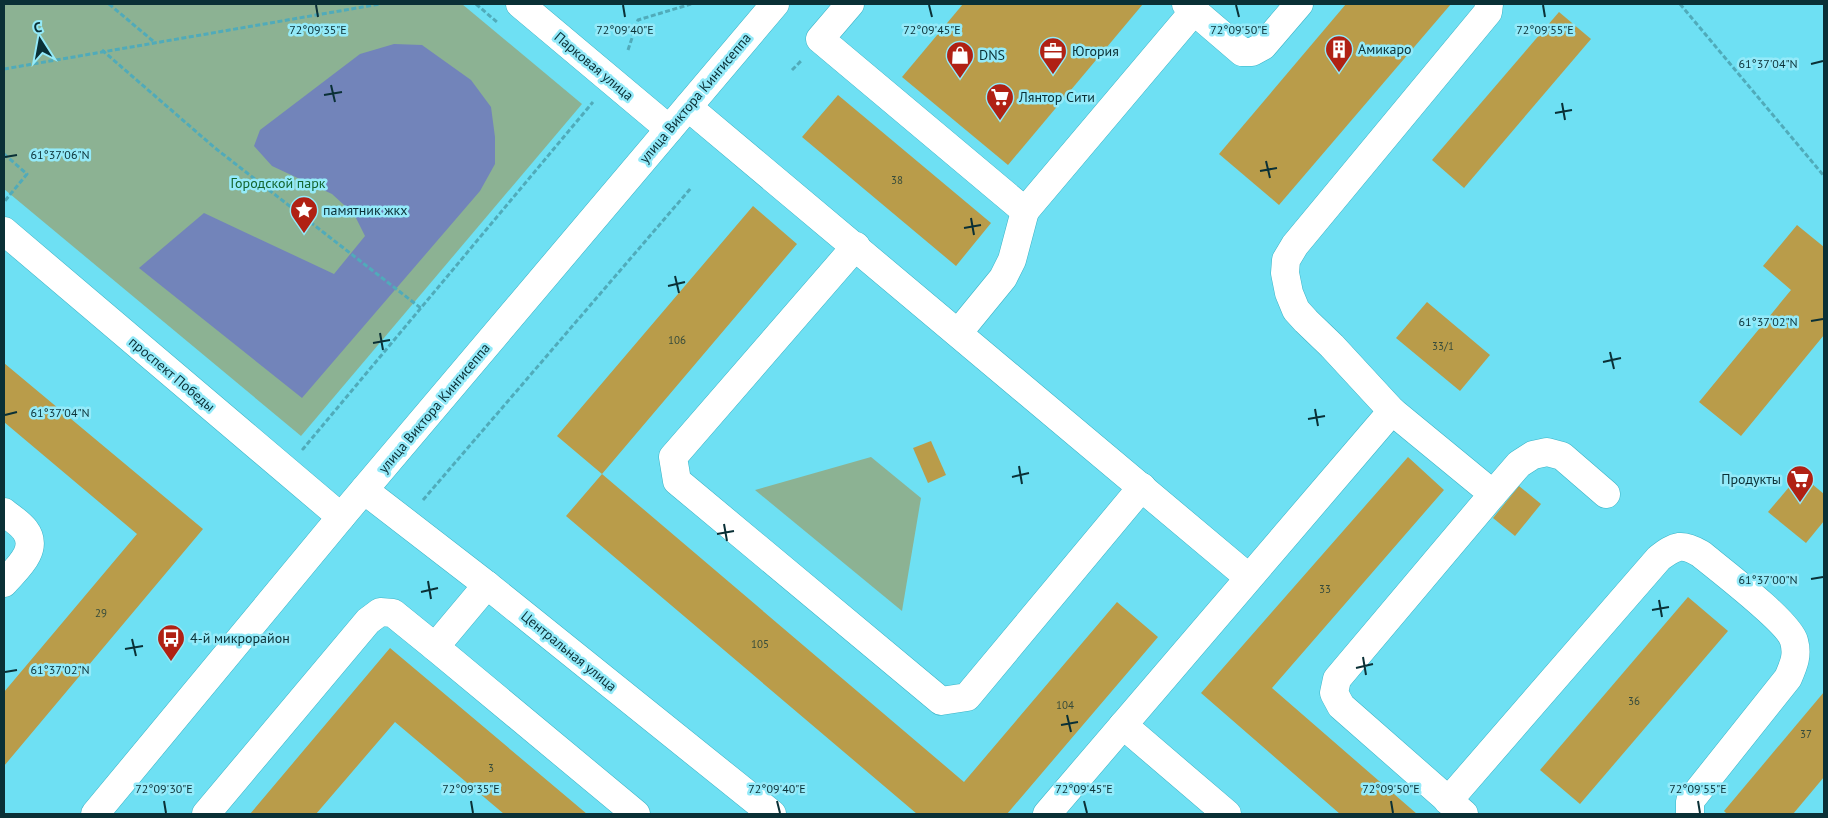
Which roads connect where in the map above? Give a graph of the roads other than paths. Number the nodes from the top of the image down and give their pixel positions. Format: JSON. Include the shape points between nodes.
{"nodes":[{"id":1,"x":520,"y":4,"type":"edge"},
{"id":2,"x":775,"y":4,"type":"edge"},
{"id":3,"x":850,"y":4,"type":"edge"},
{"id":4,"x":1299,"y":4,"type":"edge"},
{"id":5,"x":1489,"y":4,"type":"edge"},
{"id":6,"x":1190,"y":7,"type":"edge"},
{"id":7,"x":688,"y":106,"type":"junction"},
{"id":8,"x":669,"y":129,"type":"junction"},
{"id":9,"x":1025,"y":211,"type":"junction"},
{"id":10,"x":4,"y":231,"type":"edge"},
{"id":11,"x":856,"y":246,"type":"junction"},
{"id":12,"x":958,"y":333,"type":"junction"},
{"id":13,"x":1392,"y":411,"type":"junction"},
{"id":14,"x":1142,"y":487,"type":"junction"},
{"id":15,"x":364,"y":490,"type":"junction"},
{"id":16,"x":1494,"y":494,"type":"junction"},
{"id":17,"x":1606,"y":494,"type":"dead end"},
{"id":18,"x":4,"y":512,"type":"edge"},
{"id":19,"x":341,"y":517,"type":"junction"},
{"id":20,"x":1248,"y":577,"type":"junction"},
{"id":21,"x":4,"y":583,"type":"edge"},
{"id":22,"x":487,"y":585,"type":"junction"},
{"id":23,"x":436,"y":647,"type":"junction"},
{"id":24,"x":1123,"y":725,"type":"junction"},
{"id":25,"x":1456,"y":808,"type":"edge"},
{"id":26,"x":95,"y":814,"type":"edge"},
{"id":27,"x":206,"y":814,"type":"edge"},
{"id":28,"x":636,"y":814,"type":"edge"},
{"id":29,"x":772,"y":814,"type":"edge"},
{"id":30,"x":1047,"y":814,"type":"edge"},
{"id":31,"x":1227,"y":814,"type":"edge"},
{"id":32,"x":1690,"y":814,"type":"edge"}],
"edges":[{"from":1,"to":8,"type":"street","name":"Парковая улица"},
{"from":2,"to":7,"type":"street","name":"улица Виктора Кингисеппа"},
{"from":3,"to":9,"type":"street","via":[[820,39]]},
{"from":4,"to":6,"type":"street","via":[[1263,46],[1252,52],[1242,52]]},
{"from":5,"to":13,"type":"street","via":[[1488,12],[1286,260],[1285,274],[1296,310]]},
{"from":6,"to":9,"type":"street"},
{"from":7,"to":8,"type":"street","name":"улица Виктора Кингисеппа"},
{"from":7,"to":11,"type":"street"},
{"from":8,"to":15,"type":"street","name":"улица Виктора Кингисеппа"},
{"from":9,"to":12,"type":"street","via":[[1012,260],[1003,278]]},
{"from":10,"to":19,"type":"street","name":"проспект Победы"},
{"from":11,"to":12,"type":"street"},
{"from":11,"to":14,"type":"street","via":[[673,457],[676,481],[941,701],[967,697]]},
{"from":12,"to":14,"type":"street"},
{"from":13,"to":16,"type":"street"},
{"from":13,"to":20,"type":"street"},
{"from":14,"to":20,"type":"street"},
{"from":15,"to":19,"type":"street","name":"улица Виктора Кингисеппа"},
{"from":15,"to":22,"type":"street","name":"Центральная улица"},
{"from":16,"to":17,"type":"street","via":[[1519,464],[1547,452],[1562,456]]},
{"from":16,"to":25,"type":"street","via":[[1337,679],[1334,693],[1340,706]]},
{"from":18,"to":21,"type":"street","via":[[25,530],[30,542],[29,554]]},
{"from":19,"to":26,"type":"street","name":"улица Виктора Кингисеппа"},
{"from":20,"to":24,"type":"street"},
{"from":22,"to":23,"type":"street"},
{"from":22,"to":29,"type":"street","name":"Центральная улица"},
{"from":23,"to":27,"type":"street","via":[[392,614],[380,612],[368,621]]},
{"from":23,"to":28,"type":"street"},
{"from":24,"to":30,"type":"street"},
{"from":24,"to":31,"type":"street"},
{"from":25,"to":32,"type":"street","via":[[1659,558],[1672,548],[1687,546],[1780,620],[1794,639],[1796,658],[1788,678],[1690,801]]}]}
